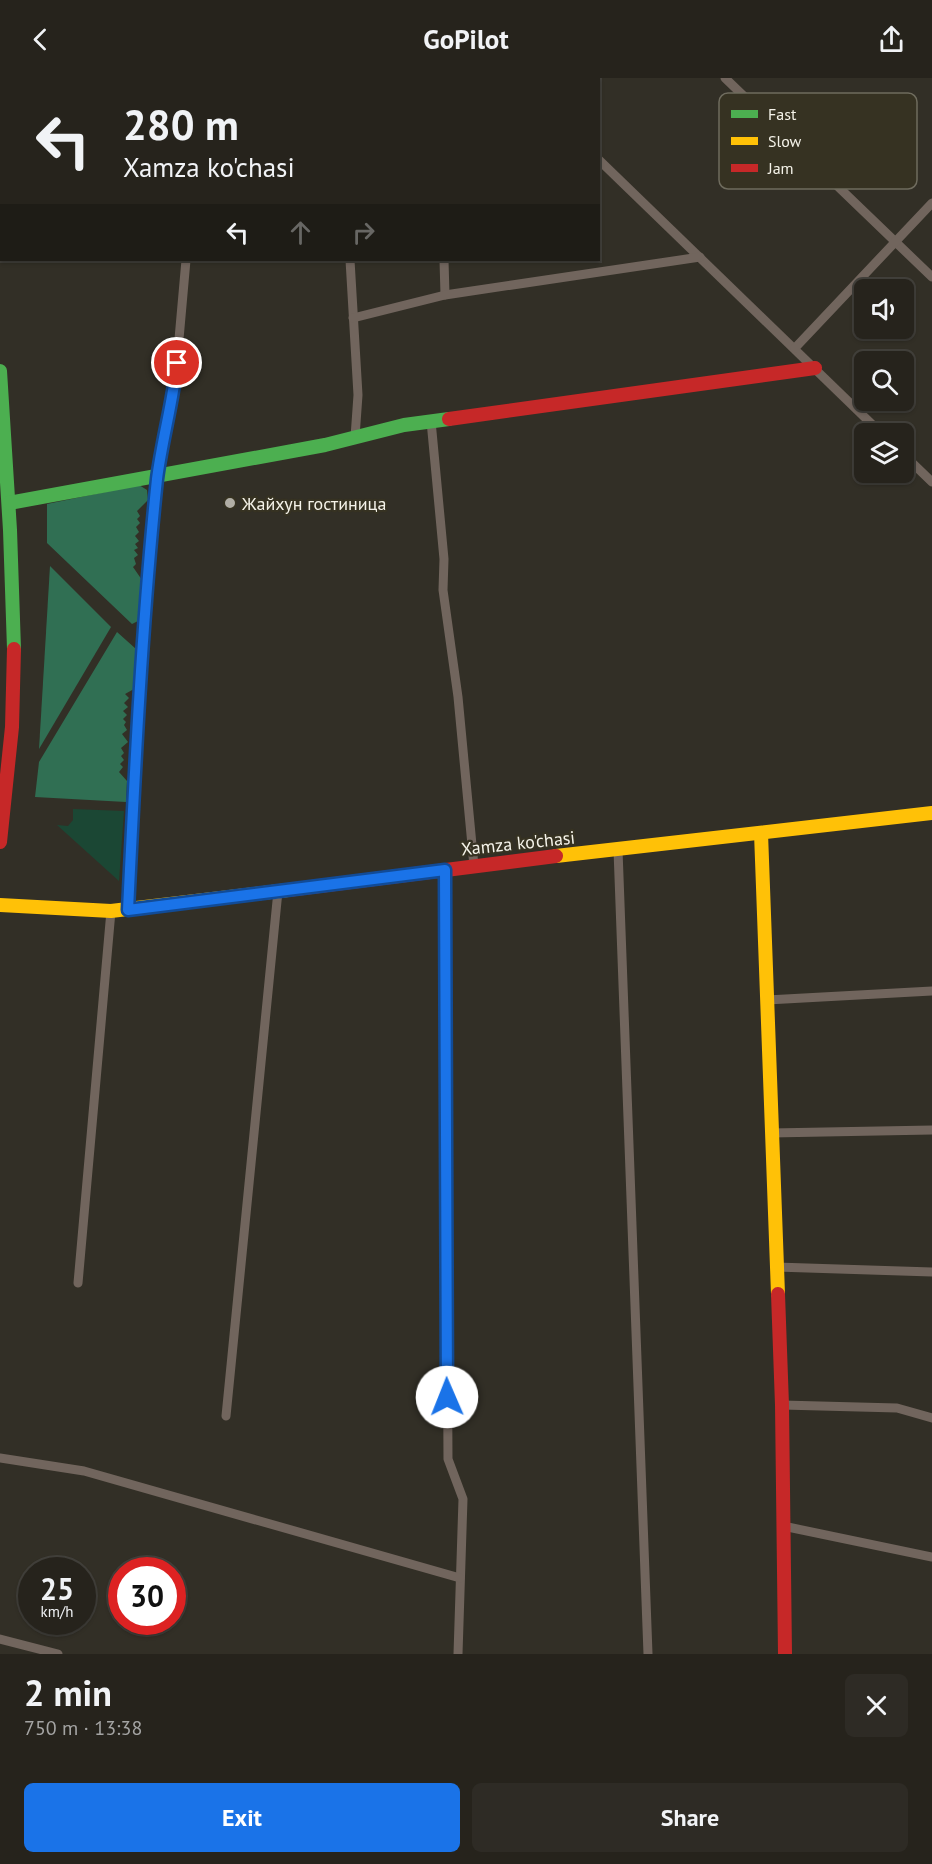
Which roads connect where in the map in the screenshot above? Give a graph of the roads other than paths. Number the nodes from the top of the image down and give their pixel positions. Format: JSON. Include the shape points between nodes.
{"nodes":[{"id":1,"x":725,"y":78,"type":"edge"},
{"id":2,"x":741,"y":93,"type":"edge"},
{"id":3,"x":600,"y":161,"type":"edge"},
{"id":4,"x":841,"y":189,"type":"edge"},
{"id":5,"x":932,"y":203,"type":"edge"},
{"id":6,"x":896,"y":242,"type":"junction"},
{"id":7,"x":700,"y":256,"type":"junction"},
{"id":8,"x":186,"y":261,"type":"edge"},
{"id":9,"x":350,"y":261,"type":"edge"},
{"id":10,"x":444,"y":261,"type":"edge"},
{"id":11,"x":932,"y":277,"type":"edge"},
{"id":12,"x":445,"y":295,"type":"junction"},
{"id":13,"x":354,"y":318,"type":"junction"},
{"id":14,"x":795,"y":348,"type":"junction"},
{"id":15,"x":815,"y":368,"type":"junction"},
{"id":16,"x":0,"y":371,"type":"edge"},
{"id":17,"x":431,"y":421,"type":"junction"},
{"id":18,"x":871,"y":423,"type":"edge"},
{"id":19,"x":355,"y":437,"type":"junction"},
{"id":20,"x":914,"y":465,"type":"edge"},
{"id":21,"x":158,"y":476,"type":"junction"},
{"id":22,"x":932,"y":482,"type":"edge"},
{"id":23,"x":9,"y":503,"type":"junction"},
{"id":24,"x":932,"y":813,"type":"edge"},
{"id":25,"x":761,"y":833,"type":"junction"},
{"id":26,"x":0,"y":842,"type":"edge"},
{"id":27,"x":618,"y":850,"type":"junction"},
{"id":28,"x":474,"y":866,"type":"junction"},
{"id":29,"x":445,"y":870,"type":"junction"},
{"id":30,"x":279,"y":891,"type":"junction"},
{"id":31,"x":0,"y":905,"type":"edge"},
{"id":32,"x":128,"y":910,"type":"junction"},
{"id":33,"x":111,"y":911,"type":"junction"},
{"id":34,"x":932,"y":992,"type":"edge"},
{"id":35,"x":767,"y":1000,"type":"junction"},
{"id":36,"x":932,"y":1130,"type":"edge"},
{"id":37,"x":771,"y":1132,"type":"junction"},
{"id":38,"x":776,"y":1267,"type":"junction"},
{"id":39,"x":932,"y":1272,"type":"edge"},
{"id":40,"x":78,"y":1283,"type":"dead end"},
{"id":41,"x":782,"y":1405,"type":"junction"},
{"id":42,"x":226,"y":1416,"type":"dead end"},
{"id":43,"x":932,"y":1418,"type":"edge"},
{"id":44,"x":0,"y":1458,"type":"edge"},
{"id":45,"x":783,"y":1526,"type":"junction"},
{"id":46,"x":932,"y":1557,"type":"edge"},
{"id":47,"x":459,"y":1578,"type":"junction"},
{"id":48,"x":0,"y":1639,"type":"edge"},
{"id":49,"x":58,"y":1654,"type":"edge"},
{"id":50,"x":458,"y":1654,"type":"edge"},
{"id":51,"x":648,"y":1654,"type":"edge"},
{"id":52,"x":785,"y":1654,"type":"edge"}],
"edges":[{"from":1,"to":2,"type":"street"},
{"from":3,"to":7,"type":"street"},
{"from":4,"to":6,"type":"street"},
{"from":5,"to":6,"type":"street"},
{"from":6,"to":11,"type":"street"},
{"from":6,"to":14,"type":"street"},
{"from":7,"to":12,"type":"street"},
{"from":7,"to":14,"type":"street"},
{"from":8,"to":21,"type":"street","via":[[175,384]]},
{"from":9,"to":13,"type":"street"},
{"from":10,"to":12,"type":"street"},
{"from":12,"to":13,"type":"street"},
{"from":13,"to":19,"type":"street","via":[[358,395]]},
{"from":14,"to":15,"type":"street"},
{"from":15,"to":17,"type":"main road"},
{"from":15,"to":18,"type":"street"},
{"from":16,"to":23,"type":"main road"},
{"from":17,"to":19,"type":"main road"},
{"from":17,"to":28,"type":"street","via":[[444,559],[443,590]]},
{"from":19,"to":21,"type":"main road"},
{"from":20,"to":22,"type":"street"},
{"from":21,"to":23,"type":"main road"},
{"from":21,"to":32,"type":"street","via":[[142,644]]},
{"from":23,"to":26,"type":"main road","via":[[14,691]]},
{"from":24,"to":25,"type":"main road","name":"Xamza ko'chasi"},
{"from":25,"to":27,"type":"main road","name":"Xamza ko'chasi"},
{"from":25,"to":35,"type":"main road"},
{"from":27,"to":28,"type":"main road","name":"Xamza ko'chasi"},
{"from":27,"to":51,"type":"street"},
{"from":28,"to":29,"type":"main road","name":"Xamza ko'chasi"},
{"from":29,"to":30,"type":"main road","name":"Xamza ko'chasi"},
{"from":29,"to":47,"type":"street","via":[[448,1459],[463,1499]]},
{"from":30,"to":32,"type":"main road","name":"Xamza ko'chasi"},
{"from":30,"to":42,"type":"street"},
{"from":31,"to":33,"type":"main road","name":"Xamza ko'chasi"},
{"from":32,"to":33,"type":"main road","name":"Xamza ko'chasi"},
{"from":33,"to":40,"type":"street"},
{"from":34,"to":35,"type":"street"},
{"from":35,"to":37,"type":"main road"},
{"from":36,"to":37,"type":"street"},
{"from":37,"to":38,"type":"main road"},
{"from":38,"to":39,"type":"street"},
{"from":38,"to":41,"type":"main road"},
{"from":41,"to":43,"type":"street","via":[[897,1408]]},
{"from":41,"to":45,"type":"main road"},
{"from":44,"to":47,"type":"street","via":[[84,1471]]},
{"from":45,"to":46,"type":"street"},
{"from":45,"to":52,"type":"main road"},
{"from":47,"to":50,"type":"street"},
{"from":48,"to":49,"type":"street"}]}
